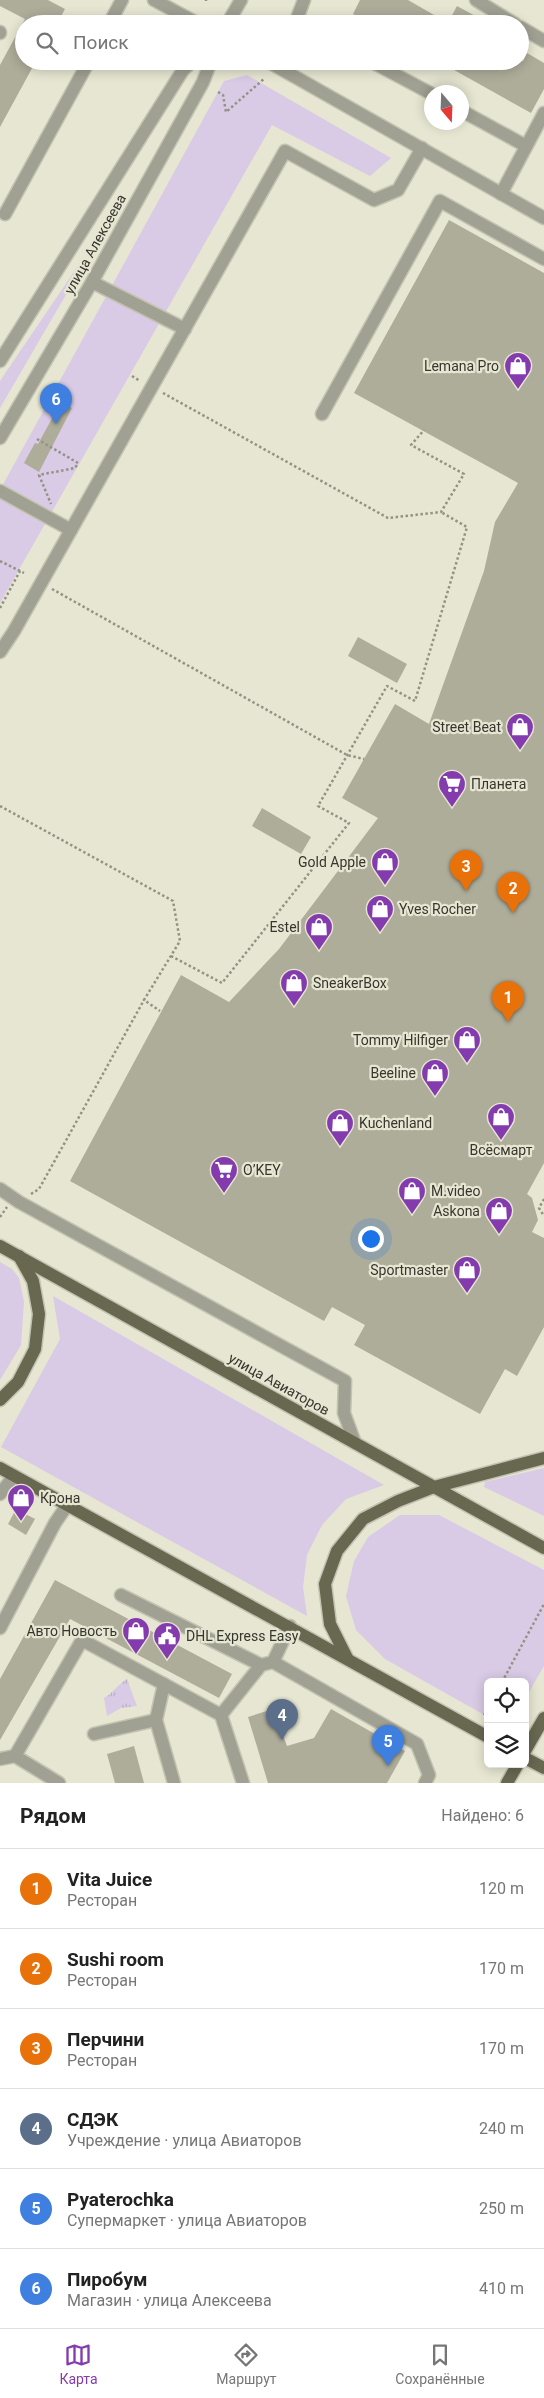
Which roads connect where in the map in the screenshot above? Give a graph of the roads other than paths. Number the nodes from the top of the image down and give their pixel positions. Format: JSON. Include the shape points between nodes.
{"nodes":[{"id":1,"x":122,"y":0,"type":"edge"},
{"id":2,"x":154,"y":0,"type":"edge"},
{"id":3,"x":241,"y":0,"type":"edge"},
{"id":4,"x":304,"y":0,"type":"edge"},
{"id":5,"x":476,"y":0,"type":"edge"},
{"id":6,"x":114,"y":15,"type":"edge"},
{"id":7,"x":182,"y":15,"type":"edge"},
{"id":8,"x":232,"y":15,"type":"edge"},
{"id":9,"x":298,"y":15,"type":"edge"},
{"id":10,"x":500,"y":15,"type":"edge"},
{"id":11,"x":529,"y":32,"type":"edge"},
{"id":12,"x":544,"y":41,"type":"edge"},
{"id":13,"x":84,"y":70,"type":"edge"},
{"id":14,"x":183,"y":70,"type":"edge"},
{"id":15,"x":208,"y":70,"type":"edge"},
{"id":16,"x":283,"y":70,"type":"edge"},
{"id":17,"x":387,"y":70,"type":"edge"},
{"id":18,"x":424,"y":90,"type":"edge"},
{"id":19,"x":544,"y":113,"type":"edge"},
{"id":20,"x":469,"y":115,"type":"edge"},
{"id":21,"x":526,"y":146,"type":"junction"},
{"id":22,"x":422,"y":148,"type":"junction"},
{"id":23,"x":501,"y":194,"type":"junction"},
{"id":24,"x":2,"y":216,"type":"edge"},
{"id":25,"x":544,"y":218,"type":"edge"},
{"id":26,"x":544,"y":259,"type":"edge"},
{"id":27,"x":92,"y":282,"type":"junction"},
{"id":28,"x":185,"y":329,"type":"junction"},
{"id":29,"x":0,"y":361,"type":"edge"},
{"id":30,"x":322,"y":414,"type":"dead end"},
{"id":31,"x":0,"y":438,"type":"edge"},
{"id":32,"x":0,"y":491,"type":"edge"},
{"id":33,"x":71,"y":530,"type":"junction"},
{"id":34,"x":1,"y":647,"type":"edge"},
{"id":35,"x":0,"y":1190,"type":"edge"},
{"id":36,"x":0,"y":1246,"type":"edge"},
{"id":37,"x":19,"y":1256,"type":"junction"},
{"id":38,"x":0,"y":1400,"type":"edge"},
{"id":39,"x":355,"y":1443,"type":"junction"},
{"id":40,"x":544,"y":1458,"type":"edge"},
{"id":41,"x":0,"y":1468,"type":"edge"},
{"id":42,"x":14,"y":1476,"type":"junction"},
{"id":43,"x":434,"y":1487,"type":"junction"},
{"id":44,"x":0,"y":1494,"type":"edge"},
{"id":45,"x":68,"y":1504,"type":"junction"},
{"id":46,"x":544,"y":1548,"type":"edge"},
{"id":47,"x":121,"y":1595,"type":"dead end"},
{"id":48,"x":290,"y":1626,"type":"junction"},
{"id":49,"x":0,"y":1628,"type":"edge"},
{"id":50,"x":347,"y":1658,"type":"junction"},
{"id":51,"x":267,"y":1663,"type":"junction"},
{"id":52,"x":164,"y":1684,"type":"junction"},
{"id":53,"x":221,"y":1715,"type":"junction"},
{"id":54,"x":544,"y":1718,"type":"edge"},
{"id":55,"x":156,"y":1720,"type":"junction"},
{"id":56,"x":94,"y":1734,"type":"dead end"},
{"id":57,"x":484,"y":1735,"type":"edge"},
{"id":58,"x":529,"y":1744,"type":"edge"},
{"id":59,"x":15,"y":1756,"type":"junction"},
{"id":60,"x":0,"y":1760,"type":"edge"},
{"id":61,"x":529,"y":1760,"type":"edge"},
{"id":62,"x":516,"y":1768,"type":"edge"},
{"id":63,"x":544,"y":1768,"type":"edge"},
{"id":64,"x":59,"y":1783,"type":"edge"},
{"id":65,"x":174,"y":1783,"type":"edge"},
{"id":66,"x":243,"y":1783,"type":"edge"},
{"id":67,"x":425,"y":1783,"type":"edge"},
{"id":68,"x":507,"y":1783,"type":"edge"}],
"edges":[{"from":1,"to":6,"type":"street"},
{"from":2,"to":7,"type":"street"},
{"from":3,"to":8,"type":"street"},
{"from":4,"to":9,"type":"street"},
{"from":5,"to":10,"type":"street"},
{"from":11,"to":12,"type":"street"},
{"from":13,"to":24,"type":"street"},
{"from":14,"to":29,"type":"street","name":"улица Алексеева"},
{"from":15,"to":27,"type":"street","name":"улица Алексеева"},
{"from":16,"to":22,"type":"street"},
{"from":17,"to":18,"type":"street"},
{"from":19,"to":21,"type":"street"},
{"from":20,"to":21,"type":"street"},
{"from":21,"to":23,"type":"street"},
{"from":22,"to":23,"type":"street"},
{"from":22,"to":28,"type":"street","via":[[398,190],[374,200],[285,151]]},
{"from":23,"to":25,"type":"street"},
{"from":26,"to":30,"type":"street","via":[[440,202]]},
{"from":27,"to":28,"type":"street"},
{"from":27,"to":31,"type":"street","name":"улица Алексеева"},
{"from":28,"to":33,"type":"street"},
{"from":32,"to":33,"type":"street"},
{"from":33,"to":34,"type":"street","via":[[14,631]]},
{"from":35,"to":39,"type":"street","via":[[345,1381],[344,1413]]},
{"from":36,"to":37,"type":"main road","name":"улица Авиаторов"},
{"from":37,"to":38,"type":"main road","via":[[33,1281],[39,1314],[35,1349],[18,1382]]},
{"from":37,"to":39,"type":"main road","name":"улица Авиаторов"},
{"from":39,"to":43,"type":"main road","name":"улица Авиаторов"},
{"from":40,"to":43,"type":"main road"},
{"from":41,"to":42,"type":"main road"},
{"from":42,"to":44,"type":"street"},
{"from":42,"to":45,"type":"main road"},
{"from":43,"to":46,"type":"main road","name":"улица Авиаторов"},
{"from":43,"to":50,"type":"main road","via":[[363,1519],[337,1551],[325,1584],[330,1624]]},
{"from":45,"to":48,"type":"main road"},
{"from":45,"to":49,"type":"street"},
{"from":47,"to":51,"type":"street"},
{"from":48,"to":50,"type":"main road"},
{"from":48,"to":51,"type":"street"},
{"from":50,"to":57,"type":"main road"},
{"from":51,"to":53,"type":"street"},
{"from":51,"to":67,"type":"street","via":[[417,1744],[429,1775]]},
{"from":52,"to":53,"type":"street"},
{"from":52,"to":55,"type":"street"},
{"from":52,"to":59,"type":"street","via":[[82,1640]]},
{"from":53,"to":66,"type":"street"},
{"from":54,"to":58,"type":"main road"},
{"from":55,"to":56,"type":"street"},
{"from":55,"to":65,"type":"street"},
{"from":59,"to":60,"type":"street"},
{"from":59,"to":64,"type":"street"},
{"from":61,"to":63,"type":"main road"},
{"from":62,"to":68,"type":"main road"}]}
